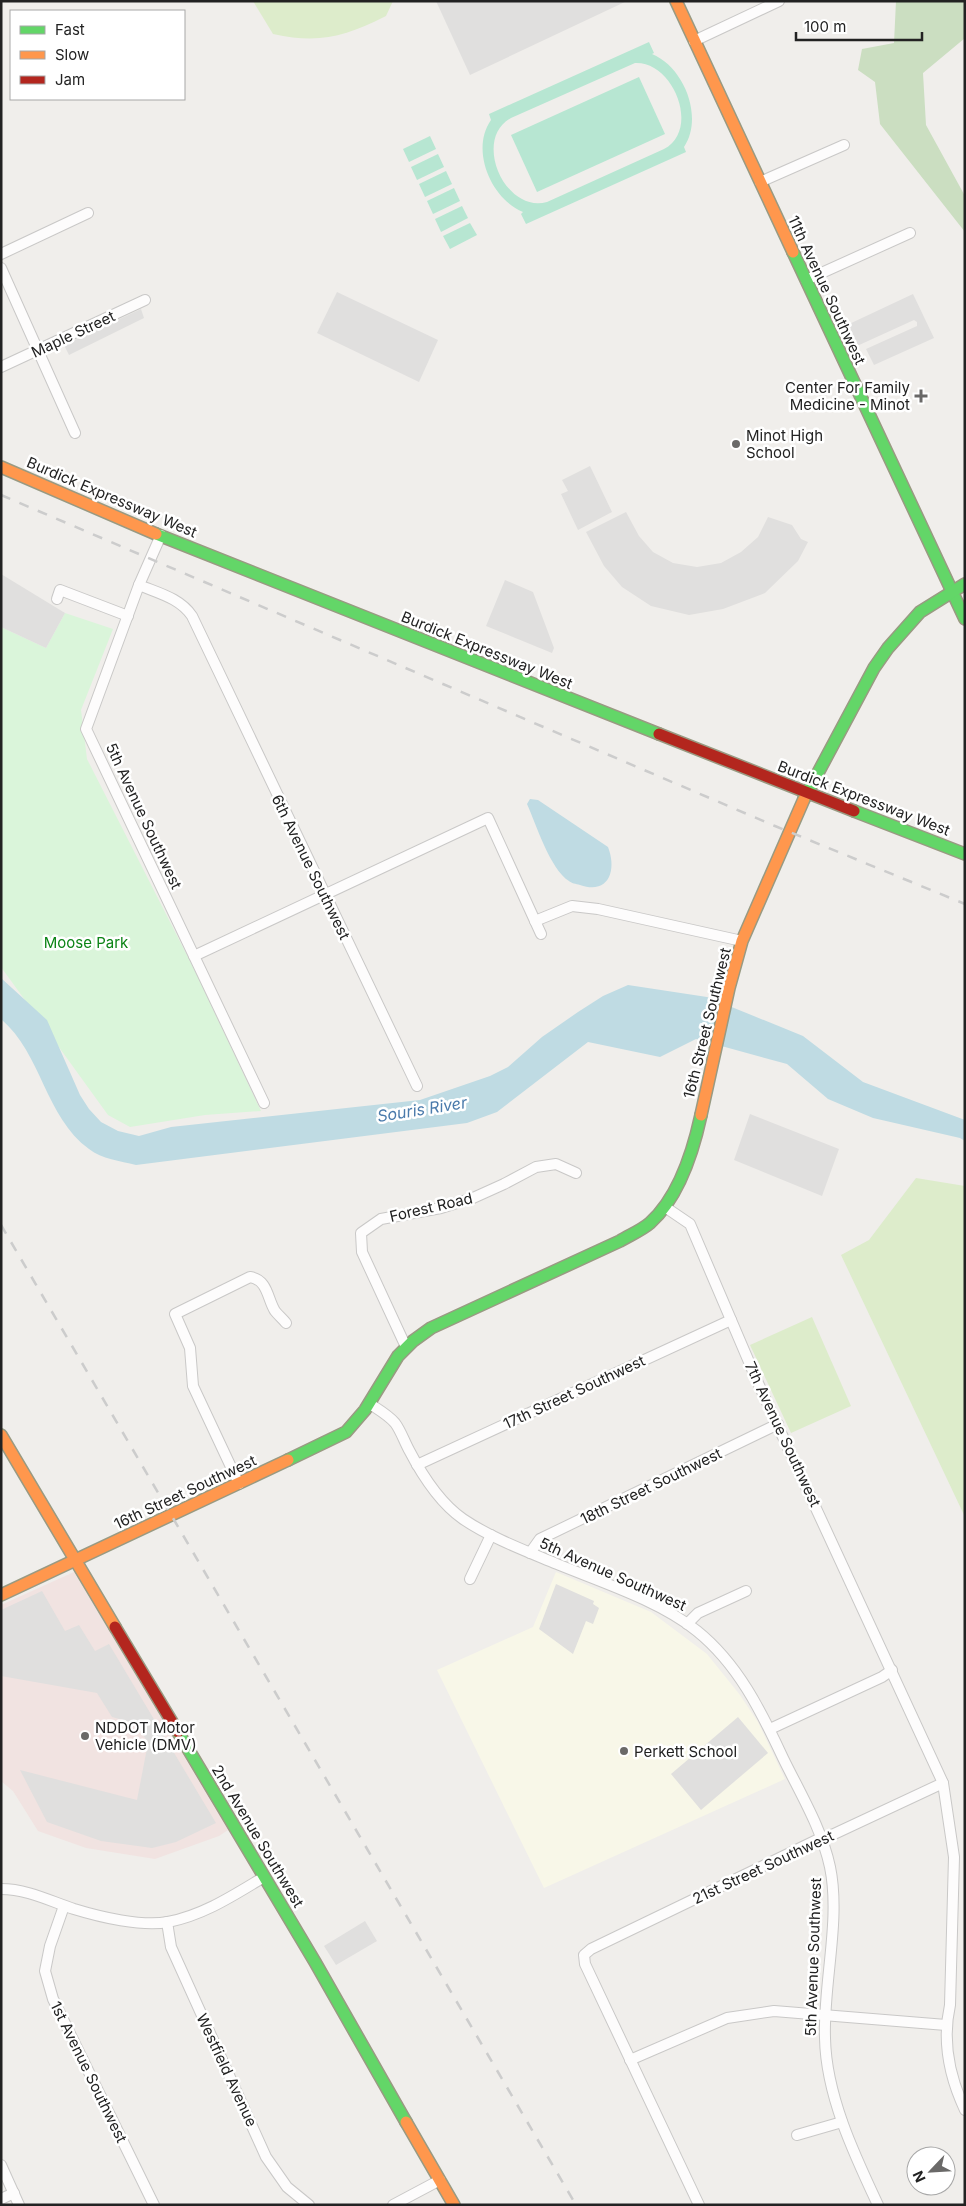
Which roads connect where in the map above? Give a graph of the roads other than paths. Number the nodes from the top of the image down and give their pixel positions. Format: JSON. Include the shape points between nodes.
{"nodes":[{"id":1,"x":676,"y":1,"type":"edge"},
{"id":2,"x":779,"y":1,"type":"edge"},
{"id":3,"x":694,"y":41,"type":"junction"},
{"id":4,"x":844,"y":144,"type":"dead end"},
{"id":5,"x":760,"y":182,"type":"junction"},
{"id":6,"x":88,"y":213,"type":"dead end"},
{"id":7,"x":910,"y":233,"type":"dead end"},
{"id":8,"x":1,"y":254,"type":"edge"},
{"id":9,"x":1,"y":268,"type":"edge"},
{"id":10,"x":806,"y":280,"type":"junction"},
{"id":11,"x":146,"y":300,"type":"dead end"},
{"id":12,"x":38,"y":350,"type":"junction"},
{"id":13,"x":1,"y":368,"type":"edge"},
{"id":14,"x":75,"y":433,"type":"dead end"},
{"id":15,"x":1,"y":466,"type":"edge"},
{"id":16,"x":161,"y":536,"type":"junction"},
{"id":17,"x":965,"y":584,"type":"edge"},
{"id":18,"x":139,"y":585,"type":"junction"},
{"id":19,"x":952,"y":590,"type":"junction"},
{"id":20,"x":56,"y":600,"type":"dead end"},
{"id":21,"x":128,"y":616,"type":"junction"},
{"id":22,"x":965,"y":619,"type":"edge"},
{"id":23,"x":807,"y":793,"type":"junction"},
{"id":24,"x":965,"y":854,"type":"edge"},
{"id":25,"x":324,"y":894,"type":"junction"},
{"id":26,"x":535,"y":921,"type":"junction"},
{"id":27,"x":542,"y":934,"type":"dead end"},
{"id":28,"x":742,"y":941,"type":"junction"},
{"id":29,"x":194,"y":956,"type":"junction"},
{"id":30,"x":417,"y":1086,"type":"dead end"},
{"id":31,"x":264,"y":1103,"type":"dead end"},
{"id":32,"x":576,"y":1173,"type":"dead end"},
{"id":33,"x":665,"y":1207,"type":"junction"},
{"id":34,"x":731,"y":1320,"type":"junction"},
{"id":35,"x":286,"y":1323,"type":"dead end"},
{"id":36,"x":406,"y":1347,"type":"junction"},
{"id":37,"x":370,"y":1404,"type":"junction"},
{"id":38,"x":778,"y":1424,"type":"junction"},
{"id":39,"x":1,"y":1435,"type":"edge"},
{"id":40,"x":417,"y":1465,"type":"junction"},
{"id":41,"x":238,"y":1484,"type":"junction"},
{"id":42,"x":491,"y":1535,"type":"junction"},
{"id":43,"x":530,"y":1553,"type":"junction"},
{"id":44,"x":76,"y":1559,"type":"junction"},
{"id":45,"x":470,"y":1579,"type":"dead end"},
{"id":46,"x":746,"y":1591,"type":"dead end"},
{"id":47,"x":1,"y":1595,"type":"edge"},
{"id":48,"x":687,"y":1624,"type":"junction"},
{"id":49,"x":892,"y":1670,"type":"junction"},
{"id":50,"x":770,"y":1729,"type":"junction"},
{"id":51,"x":943,"y":1783,"type":"junction"},
{"id":52,"x":821,"y":1838,"type":"junction"},
{"id":53,"x":264,"y":1877,"type":"junction"},
{"id":54,"x":1,"y":1889,"type":"edge"},
{"id":55,"x":64,"y":1906,"type":"junction"},
{"id":56,"x":167,"y":1922,"type":"junction"},
{"id":57,"x":826,"y":2016,"type":"junction"},
{"id":58,"x":946,"y":2025,"type":"junction"},
{"id":59,"x":630,"y":2060,"type":"junction"},
{"id":60,"x":965,"y":2110,"type":"edge"},
{"id":61,"x":842,"y":2122,"type":"junction"},
{"id":62,"x":797,"y":2135,"type":"dead end"},
{"id":63,"x":1,"y":2165,"type":"edge"},
{"id":64,"x":440,"y":2180,"type":"junction"},
{"id":65,"x":14,"y":2193,"type":"junction"},
{"id":66,"x":1,"y":2198,"type":"edge"},
{"id":67,"x":19,"y":2205,"type":"edge"},
{"id":68,"x":154,"y":2205,"type":"edge"},
{"id":69,"x":309,"y":2205,"type":"edge"},
{"id":70,"x":393,"y":2205,"type":"edge"},
{"id":71,"x":454,"y":2205,"type":"edge"},
{"id":72,"x":699,"y":2205,"type":"edge"},
{"id":73,"x":878,"y":2205,"type":"edge"}],
"edges":[{"from":1,"to":3,"type":"main road","name":"11th Avenue Southwest"},
{"from":2,"to":3,"type":"street"},
{"from":3,"to":5,"type":"main road","name":"11th Avenue Southwest"},
{"from":4,"to":5,"type":"street"},
{"from":5,"to":10,"type":"main road","name":"11th Avenue Southwest"},
{"from":6,"to":8,"type":"street"},
{"from":7,"to":10,"type":"street"},
{"from":9,"to":12,"type":"street"},
{"from":10,"to":19,"type":"main road","name":"11th Avenue Southwest"},
{"from":11,"to":12,"type":"street","name":"Maple Street"},
{"from":12,"to":13,"type":"street","name":"Maple Street"},
{"from":12,"to":14,"type":"street"},
{"from":15,"to":16,"type":"main road","name":"Burdick Expressway West"},
{"from":16,"to":18,"type":"street","name":"5th Avenue Southwest"},
{"from":16,"to":23,"type":"main road","name":"Burdick Expressway West"},
{"from":17,"to":19,"type":"main road","name":"16th Street Southwest"},
{"from":18,"to":21,"type":"street","name":"5th Avenue Southwest"},
{"from":18,"to":25,"type":"street","name":"6th Avenue Southwest","via":[[186,607]]},
{"from":19,"to":22,"type":"main road","name":"11th Avenue Southwest"},
{"from":19,"to":23,"type":"main road","name":"16th Street Southwest","via":[[920,612],[888,648]]},
{"from":20,"to":21,"type":"street","via":[[60,590]]},
{"from":21,"to":29,"type":"street","name":"5th Avenue Southwest","via":[[86,729]]},
{"from":23,"to":24,"type":"main road","name":"Burdick Expressway West"},
{"from":23,"to":28,"type":"main road","name":"16th Street Southwest"},
{"from":25,"to":26,"type":"street","via":[[488,818]]},
{"from":25,"to":29,"type":"street"},
{"from":25,"to":30,"type":"street","name":"6th Avenue Southwest"},
{"from":26,"to":27,"type":"street"},
{"from":26,"to":28,"type":"street","via":[[572,906]]},
{"from":28,"to":33,"type":"main road","name":"16th Street Southwest","via":[[696,1132],[684,1168]]},
{"from":29,"to":31,"type":"street","name":"5th Avenue Southwest"},
{"from":32,"to":36,"type":"street","name":"Forest Road","via":[[556,1164],[536,1167],[472,1198],[441,1208],[381,1219],[362,1232],[362,1252]]},
{"from":33,"to":34,"type":"street","name":"7th Avenue Southwest","via":[[690,1224]]},
{"from":33,"to":36,"type":"main road","name":"16th Street Southwest","via":[[649,1224],[620,1241],[431,1328]]},
{"from":34,"to":38,"type":"street","name":"7th Avenue Southwest"},
{"from":34,"to":40,"type":"street","name":"17th Street Southwest"},
{"from":35,"to":41,"type":"street","via":[[275,1310],[264,1285],[258,1278],[250,1277],[175,1314],[190,1348],[193,1386]]},
{"from":36,"to":37,"type":"main road","via":[[388,1369]]},
{"from":37,"to":40,"type":"street","name":"5th Avenue Southwest","via":[[396,1424]]},
{"from":37,"to":41,"type":"main road","name":"16th Street Southwest","via":[[358,1423],[346,1432]]},
{"from":38,"to":43,"type":"street","name":"18th Street Southwest","via":[[540,1540]]},
{"from":38,"to":49,"type":"street","name":"7th Avenue Southwest"},
{"from":39,"to":44,"type":"main road","name":"2nd Avenue Southwest"},
{"from":40,"to":42,"type":"street","name":"5th Avenue Southwest","via":[[433,1489],[462,1518]]},
{"from":41,"to":44,"type":"main road","name":"16th Street Southwest"},
{"from":42,"to":43,"type":"street","name":"5th Avenue Southwest"},
{"from":42,"to":45,"type":"street"},
{"from":43,"to":48,"type":"street","name":"5th Avenue Southwest","via":[[660,1608]]},
{"from":44,"to":47,"type":"main road","name":"16th Street Southwest"},
{"from":44,"to":53,"type":"main road","name":"2nd Avenue Southwest"},
{"from":46,"to":48,"type":"street","via":[[698,1613]]},
{"from":48,"to":50,"type":"street","name":"5th Avenue Southwest","via":[[717,1649],[735,1670]]},
{"from":49,"to":50,"type":"street"},
{"from":49,"to":51,"type":"street","name":"7th Avenue Southwest"},
{"from":50,"to":52,"type":"street","name":"5th Avenue Southwest"},
{"from":51,"to":52,"type":"street","name":"21st Street Southwest"},
{"from":51,"to":58,"type":"street","name":"7th Avenue Southwest","via":[[954,1857],[950,2005]]},
{"from":52,"to":57,"type":"street","name":"5th Avenue Southwest","via":[[833,1888]]},
{"from":52,"to":59,"type":"street","name":"21st Street Southwest","via":[[591,1948],[584,1955],[585,1964]]},
{"from":53,"to":56,"type":"street","via":[[215,1906]]},
{"from":53,"to":64,"type":"main road","name":"2nd Avenue Southwest"},
{"from":54,"to":55,"type":"street","via":[[30,1893]]},
{"from":55,"to":56,"type":"street","via":[[137,1922]]},
{"from":55,"to":68,"type":"street","name":"1st Avenue Southwest","via":[[45,1972],[52,1999]]},
{"from":56,"to":69,"type":"street","name":"Westfield Avenue","via":[[171,1947],[266,2157],[287,2187]]},
{"from":57,"to":58,"type":"street"},
{"from":57,"to":59,"type":"street","via":[[774,2012],[727,2018]]},
{"from":57,"to":61,"type":"street","name":"5th Avenue Southwest","via":[[824,2039]]},
{"from":58,"to":60,"type":"street","name":"7th Avenue Southwest","via":[[950,2072]]},
{"from":59,"to":72,"type":"street"},
{"from":61,"to":62,"type":"street"},
{"from":61,"to":73,"type":"street","name":"5th Avenue Southwest"},
{"from":63,"to":65,"type":"street"},
{"from":64,"to":70,"type":"street"},
{"from":64,"to":71,"type":"main road","name":"2nd Avenue Southwest"},
{"from":65,"to":66,"type":"street"},
{"from":65,"to":67,"type":"street"}]}
